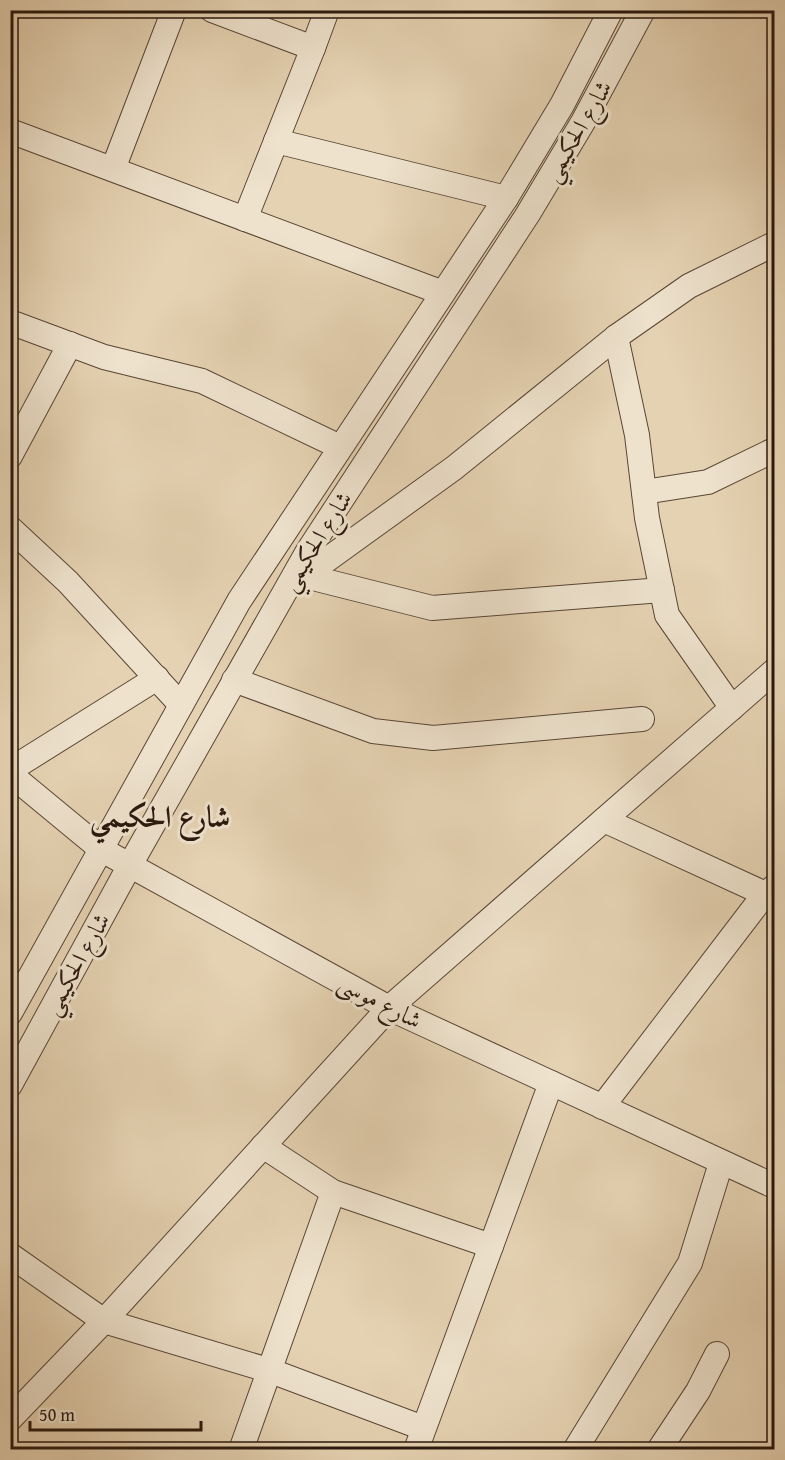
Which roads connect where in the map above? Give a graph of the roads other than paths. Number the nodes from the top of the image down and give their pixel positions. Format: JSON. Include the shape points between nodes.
{"nodes":[{"id":1,"x":174,"y":10,"type":"edge"},
{"id":2,"x":212,"y":10,"type":"edge"},
{"id":3,"x":327,"y":10,"type":"edge"},
{"id":4,"x":611,"y":10,"type":"edge"},
{"id":5,"x":643,"y":10,"type":"edge"},
{"id":6,"x":313,"y":48,"type":"junction"},
{"id":7,"x":10,"y":130,"type":"edge"},
{"id":8,"x":276,"y":141,"type":"junction"},
{"id":9,"x":113,"y":169,"type":"junction"},
{"id":10,"x":506,"y":198,"type":"junction"},
{"id":11,"x":246,"y":219,"type":"junction"},
{"id":12,"x":774,"y":244,"type":"edge"},
{"id":13,"x":443,"y":293,"type":"junction"},
{"id":14,"x":10,"y":322,"type":"edge"},
{"id":15,"x":616,"y":337,"type":"junction"},
{"id":16,"x":70,"y":344,"type":"junction"},
{"id":17,"x":340,"y":447,"type":"junction"},
{"id":18,"x":774,"y":450,"type":"edge"},
{"id":19,"x":10,"y":456,"type":"edge"},
{"id":20,"x":644,"y":492,"type":"junction"},
{"id":21,"x":10,"y":528,"type":"edge"},
{"id":22,"x":295,"y":583,"type":"junction"},
{"id":23,"x":662,"y":590,"type":"junction"},
{"id":24,"x":774,"y":671,"type":"edge"},
{"id":25,"x":157,"y":678,"type":"junction"},
{"id":26,"x":234,"y":680,"type":"junction"},
{"id":27,"x":182,"y":705,"type":"junction"},
{"id":28,"x":732,"y":708,"type":"junction"},
{"id":29,"x":642,"y":719,"type":"dead end"},
{"id":30,"x":10,"y":772,"type":"edge"},
{"id":31,"x":604,"y":820,"type":"junction"},
{"id":32,"x":102,"y":850,"type":"junction"},
{"id":33,"x":130,"y":865,"type":"junction"},
{"id":34,"x":771,"y":893,"type":"edge"},
{"id":35,"x":389,"y":1008,"type":"junction"},
{"id":36,"x":10,"y":1013,"type":"edge"},
{"id":37,"x":551,"y":1083,"type":"junction"},
{"id":38,"x":10,"y":1084,"type":"edge"},
{"id":39,"x":602,"y":1107,"type":"junction"},
{"id":40,"x":263,"y":1146,"type":"junction"},
{"id":41,"x":721,"y":1162,"type":"junction"},
{"id":42,"x":774,"y":1186,"type":"edge"},
{"id":43,"x":333,"y":1192,"type":"junction"},
{"id":44,"x":491,"y":1246,"type":"junction"},
{"id":45,"x":10,"y":1256,"type":"edge"},
{"id":46,"x":104,"y":1321,"type":"junction"},
{"id":47,"x":717,"y":1354,"type":"dead end"},
{"id":48,"x":271,"y":1371,"type":"junction"},
{"id":49,"x":10,"y":1419,"type":"edge"},
{"id":50,"x":419,"y":1439,"type":"edge"},
{"id":51,"x":242,"y":1449,"type":"edge"},
{"id":52,"x":575,"y":1449,"type":"edge"},
{"id":53,"x":659,"y":1449,"type":"edge"}],
"edges":[{"from":1,"to":9,"type":"street"},
{"from":2,"to":6,"type":"street"},
{"from":3,"to":6,"type":"street"},
{"from":4,"to":10,"type":"street","name":"شارع الحكيمي","via":[[562,105]]},
{"from":5,"to":22,"type":"street","name":"شارع الحكيمي","via":[[528,214],[308,551]]},
{"from":6,"to":8,"type":"street"},
{"from":7,"to":9,"type":"street"},
{"from":8,"to":10,"type":"street"},
{"from":8,"to":11,"type":"street"},
{"from":9,"to":11,"type":"street"},
{"from":10,"to":13,"type":"street","name":"شارع الحكيمي"},
{"from":11,"to":13,"type":"street"},
{"from":12,"to":15,"type":"street","via":[[690,286]]},
{"from":13,"to":17,"type":"street","name":"شارع الحكيمي"},
{"from":14,"to":16,"type":"street"},
{"from":15,"to":20,"type":"street","via":[[637,435]]},
{"from":15,"to":22,"type":"street","via":[[454,468]]},
{"from":16,"to":17,"type":"street","via":[[104,357],[202,381]]},
{"from":16,"to":19,"type":"street"},
{"from":17,"to":27,"type":"street","name":"شارع الحكيمي","via":[[239,601]]},
{"from":18,"to":20,"type":"street","via":[[708,482]]},
{"from":20,"to":23,"type":"street"},
{"from":21,"to":25,"type":"street","via":[[68,582]]},
{"from":22,"to":23,"type":"street","via":[[432,608]]},
{"from":22,"to":26,"type":"street","name":"شارع الحكيمي"},
{"from":23,"to":28,"type":"street","via":[[667,615]]},
{"from":24,"to":28,"type":"street"},
{"from":25,"to":27,"type":"street"},
{"from":25,"to":30,"type":"street"},
{"from":26,"to":29,"type":"street","via":[[373,731],[434,738]]},
{"from":26,"to":33,"type":"street","name":"شارع الحكيمي"},
{"from":27,"to":32,"type":"street","name":"شارع الحكيمي"},
{"from":28,"to":31,"type":"street"},
{"from":30,"to":32,"type":"street","name":"شارع موسى"},
{"from":31,"to":34,"type":"street"},
{"from":31,"to":35,"type":"street"},
{"from":32,"to":33,"type":"street","name":"شارع موسى"},
{"from":32,"to":36,"type":"street","name":"شارع الحكيمي"},
{"from":33,"to":35,"type":"street","name":"شارع موسى"},
{"from":33,"to":38,"type":"street","name":"شارع الحكيمي"},
{"from":34,"to":39,"type":"street"},
{"from":35,"to":37,"type":"street","name":"شارع موسى"},
{"from":35,"to":40,"type":"street"},
{"from":37,"to":39,"type":"street","name":"شارع موسى"},
{"from":37,"to":44,"type":"street"},
{"from":39,"to":41,"type":"street","name":"شارع موسى"},
{"from":40,"to":43,"type":"street"},
{"from":40,"to":46,"type":"street"},
{"from":41,"to":42,"type":"street","name":"شارع موسى"},
{"from":41,"to":52,"type":"street","via":[[690,1263]]},
{"from":43,"to":44,"type":"street"},
{"from":43,"to":48,"type":"street"},
{"from":44,"to":50,"type":"street"},
{"from":45,"to":46,"type":"street"},
{"from":46,"to":48,"type":"street"},
{"from":46,"to":49,"type":"street"},
{"from":47,"to":53,"type":"street","via":[[698,1391]]},
{"from":48,"to":50,"type":"street"},
{"from":48,"to":51,"type":"street"}]}
